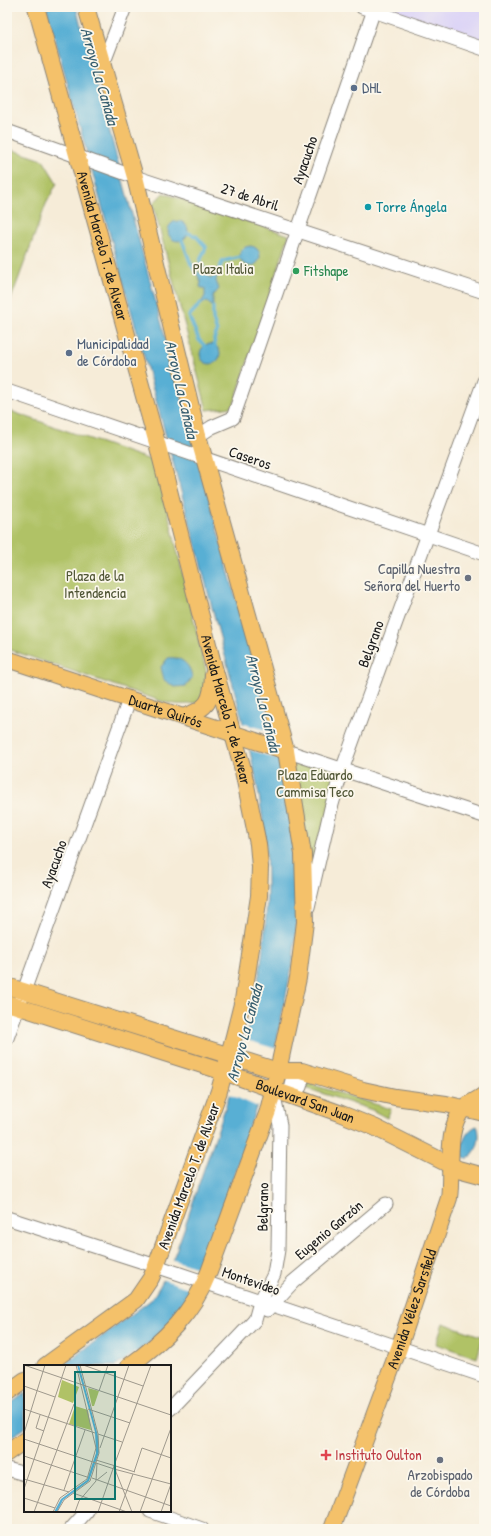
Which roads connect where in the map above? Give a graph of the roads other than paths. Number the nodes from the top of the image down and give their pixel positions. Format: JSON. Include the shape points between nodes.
{"nodes":[{"id":1,"x":36,"y":7,"type":"edge"},
{"id":2,"x":86,"y":7,"type":"edge"},
{"id":3,"x":125,"y":7,"type":"edge"},
{"id":4,"x":370,"y":8,"type":"edge"},
{"id":5,"x":484,"y":49,"type":"edge"},
{"id":6,"x":102,"y":67,"type":"junction"},
{"id":7,"x":7,"y":131,"type":"edge"},
{"id":8,"x":78,"y":156,"type":"junction"},
{"id":9,"x":135,"y":177,"type":"junction"},
{"id":10,"x":298,"y":230,"type":"junction"},
{"id":11,"x":484,"y":292,"type":"edge"},
{"id":12,"x":484,"y":381,"type":"edge"},
{"id":13,"x":7,"y":391,"type":"edge"},
{"id":14,"x":198,"y":436,"type":"junction"},
{"id":15,"x":157,"y":443,"type":"junction"},
{"id":16,"x":204,"y":459,"type":"junction"},
{"id":17,"x":427,"y":536,"type":"junction"},
{"id":18,"x":484,"y":554,"type":"edge"},
{"id":19,"x":7,"y":659,"type":"edge"},
{"id":20,"x":213,"y":664,"type":"junction"},
{"id":21,"x":129,"y":700,"type":"junction"},
{"id":22,"x":183,"y":717,"type":"junction"},
{"id":23,"x":232,"y":733,"type":"junction"},
{"id":24,"x":286,"y":751,"type":"junction"},
{"id":25,"x":342,"y":770,"type":"junction"},
{"id":26,"x":484,"y":816,"type":"edge"},
{"id":27,"x":305,"y":922,"type":"junction"},
{"id":28,"x":7,"y":986,"type":"edge"},
{"id":29,"x":25,"y":992,"type":"junction"},
{"id":30,"x":13,"y":1005,"type":"edge"},
{"id":31,"x":7,"y":1038,"type":"edge"},
{"id":32,"x":230,"y":1055,"type":"junction"},
{"id":33,"x":224,"y":1072,"type":"junction"},
{"id":34,"x":278,"y":1072,"type":"junction"},
{"id":35,"x":273,"y":1090,"type":"junction"},
{"id":36,"x":484,"y":1095,"type":"edge"},
{"id":37,"x":464,"y":1108,"type":"junction"},
{"id":38,"x":484,"y":1113,"type":"edge"},
{"id":39,"x":451,"y":1166,"type":"junction"},
{"id":40,"x":484,"y":1176,"type":"edge"},
{"id":41,"x":386,"y":1204,"type":"dead end"},
{"id":42,"x":7,"y":1218,"type":"edge"},
{"id":43,"x":156,"y":1266,"type":"junction"},
{"id":44,"x":274,"y":1274,"type":"junction"},
{"id":45,"x":293,"y":1282,"type":"junction"},
{"id":46,"x":205,"y":1283,"type":"junction"},
{"id":47,"x":266,"y":1304,"type":"junction"},
{"id":48,"x":399,"y":1348,"type":"junction"},
{"id":49,"x":46,"y":1365,"type":"edge"},
{"id":50,"x":130,"y":1365,"type":"edge"},
{"id":51,"x":484,"y":1376,"type":"edge"},
{"id":52,"x":24,"y":1381,"type":"edge"},
{"id":53,"x":7,"y":1393,"type":"edge"},
{"id":54,"x":171,"y":1408,"type":"edge"},
{"id":55,"x":24,"y":1441,"type":"edge"},
{"id":56,"x":7,"y":1453,"type":"edge"},
{"id":57,"x":7,"y":1469,"type":"edge"},
{"id":58,"x":24,"y":1474,"type":"edge"},
{"id":59,"x":86,"y":1512,"type":"edge"},
{"id":60,"x":153,"y":1512,"type":"edge"},
{"id":61,"x":71,"y":1529,"type":"edge"},
{"id":62,"x":202,"y":1529,"type":"edge"},
{"id":63,"x":332,"y":1529,"type":"edge"}],
"edges":[{"from":1,"to":8,"type":"main road","name":"Avenida Marcelo T. de Alvear"},
{"from":2,"to":6,"type":"main road"},
{"from":3,"to":6,"type":"street"},
{"from":4,"to":5,"type":"street"},
{"from":4,"to":10,"type":"street","name":"Ayacucho"},
{"from":6,"to":9,"type":"main road"},
{"from":7,"to":8,"type":"street","name":"27 de Abril"},
{"from":8,"to":9,"type":"street","name":"27 de Abril"},
{"from":8,"to":15,"type":"main road","name":"Avenida Marcelo T. de Alvear"},
{"from":9,"to":10,"type":"street","name":"27 de Abril"},
{"from":9,"to":14,"type":"main road"},
{"from":10,"to":11,"type":"street","name":"27 de Abril"},
{"from":10,"to":14,"type":"street","name":"Ayacucho","via":[[233,418]]},
{"from":12,"to":17,"type":"street","name":"Belgrano"},
{"from":13,"to":15,"type":"street","name":"Caseros"},
{"from":14,"to":16,"type":"main road"},
{"from":15,"to":16,"type":"street","name":"Caseros"},
{"from":15,"to":20,"type":"main road","name":"Avenida Marcelo T. de Alvear"},
{"from":16,"to":17,"type":"street","name":"Caseros"},
{"from":16,"to":24,"type":"main road"},
{"from":17,"to":18,"type":"street","name":"Caseros"},
{"from":17,"to":25,"type":"street","name":"Belgrano"},
{"from":19,"to":21,"type":"main road","name":"Duarte Quirós"},
{"from":20,"to":22,"type":"main road","via":[[213,685],[205,708]]},
{"from":20,"to":23,"type":"main road","name":"Avenida Marcelo T. de Alvear"},
{"from":21,"to":22,"type":"main road","name":"Duarte Quirós"},
{"from":21,"to":29,"type":"street","name":"Ayacucho"},
{"from":22,"to":23,"type":"main road","name":"Duarte Quirós"},
{"from":23,"to":24,"type":"main road","name":"Duarte Quirós"},
{"from":23,"to":32,"type":"main road","name":"Avenida Marcelo T. de Alvear","via":[[252,806],[260,867],[259,896],[245,987]]},
{"from":24,"to":25,"type":"street","name":"Duarte Quirós"},
{"from":24,"to":27,"type":"main road","via":[[303,854]]},
{"from":25,"to":26,"type":"street","name":"Duarte Quirós"},
{"from":25,"to":27,"type":"street","name":"Belgrano"},
{"from":27,"to":34,"type":"main road","via":[[298,978]]},
{"from":28,"to":29,"type":"main road","name":"Boulevard San Juan"},
{"from":29,"to":30,"type":"street","name":"Ayacucho"},
{"from":29,"to":32,"type":"main road","name":"Boulevard San Juan"},
{"from":30,"to":31,"type":"street","name":"Ayacucho"},
{"from":30,"to":33,"type":"main road","name":"Boulevard San Juan"},
{"from":32,"to":33,"type":"main road","name":"Avenida Marcelo T. de Alvear"},
{"from":32,"to":34,"type":"main road","name":"Boulevard San Juan"},
{"from":33,"to":35,"type":"main road","name":"Boulevard San Juan"},
{"from":33,"to":43,"type":"main road","name":"Avenida Marcelo T. de Alvear"},
{"from":34,"to":35,"type":"main road"},
{"from":34,"to":37,"type":"main road","name":"Boulevard San Juan","via":[[302,1072],[363,1090]]},
{"from":35,"to":39,"type":"main road","name":"Boulevard San Juan","via":[[374,1127]]},
{"from":35,"to":44,"type":"street","name":"Belgrano","via":[[280,1124],[278,1250]]},
{"from":35,"to":46,"type":"main road","via":[[268,1111]]},
{"from":36,"to":37,"type":"main road"},
{"from":37,"to":38,"type":"main road","name":"Boulevard San Juan"},
{"from":37,"to":39,"type":"main road","name":"Avenida Vélez Sarsfield","via":[[452,1134]]},
{"from":39,"to":40,"type":"main road","name":"Boulevard San Juan"},
{"from":39,"to":48,"type":"main road","name":"Avenida Vélez Sarsfield","via":[[450,1198]]},
{"from":41,"to":45,"type":"street","name":"Eugenio Garzón"},
{"from":42,"to":43,"type":"street","name":"Montevideo"},
{"from":43,"to":46,"type":"street","name":"Montevideo"},
{"from":43,"to":49,"type":"main road","name":"Avenida Marcelo T. de Alvear","via":[[136,1300]]},
{"from":44,"to":45,"type":"street","name":"Eugenio Garzón","via":[[284,1282]]},
{"from":44,"to":47,"type":"street","name":"Belgrano"},
{"from":45,"to":47,"type":"street","name":"Eugenio Garzón"},
{"from":46,"to":47,"type":"street","name":"Montevideo"},
{"from":46,"to":50,"type":"main road","via":[[187,1313],[168,1335]]},
{"from":47,"to":48,"type":"street","name":"Montevideo"},
{"from":47,"to":54,"type":"street","name":"Belgrano","via":[[255,1320]]},
{"from":48,"to":51,"type":"street","name":"Montevideo"},
{"from":48,"to":63,"type":"main road","name":"Avenida Vélez Sarsfield"},
{"from":52,"to":53,"type":"main road"},
{"from":55,"to":56,"type":"main road"},
{"from":57,"to":58,"type":"street"},
{"from":59,"to":61,"type":"street"},
{"from":60,"to":62,"type":"street"}]}
